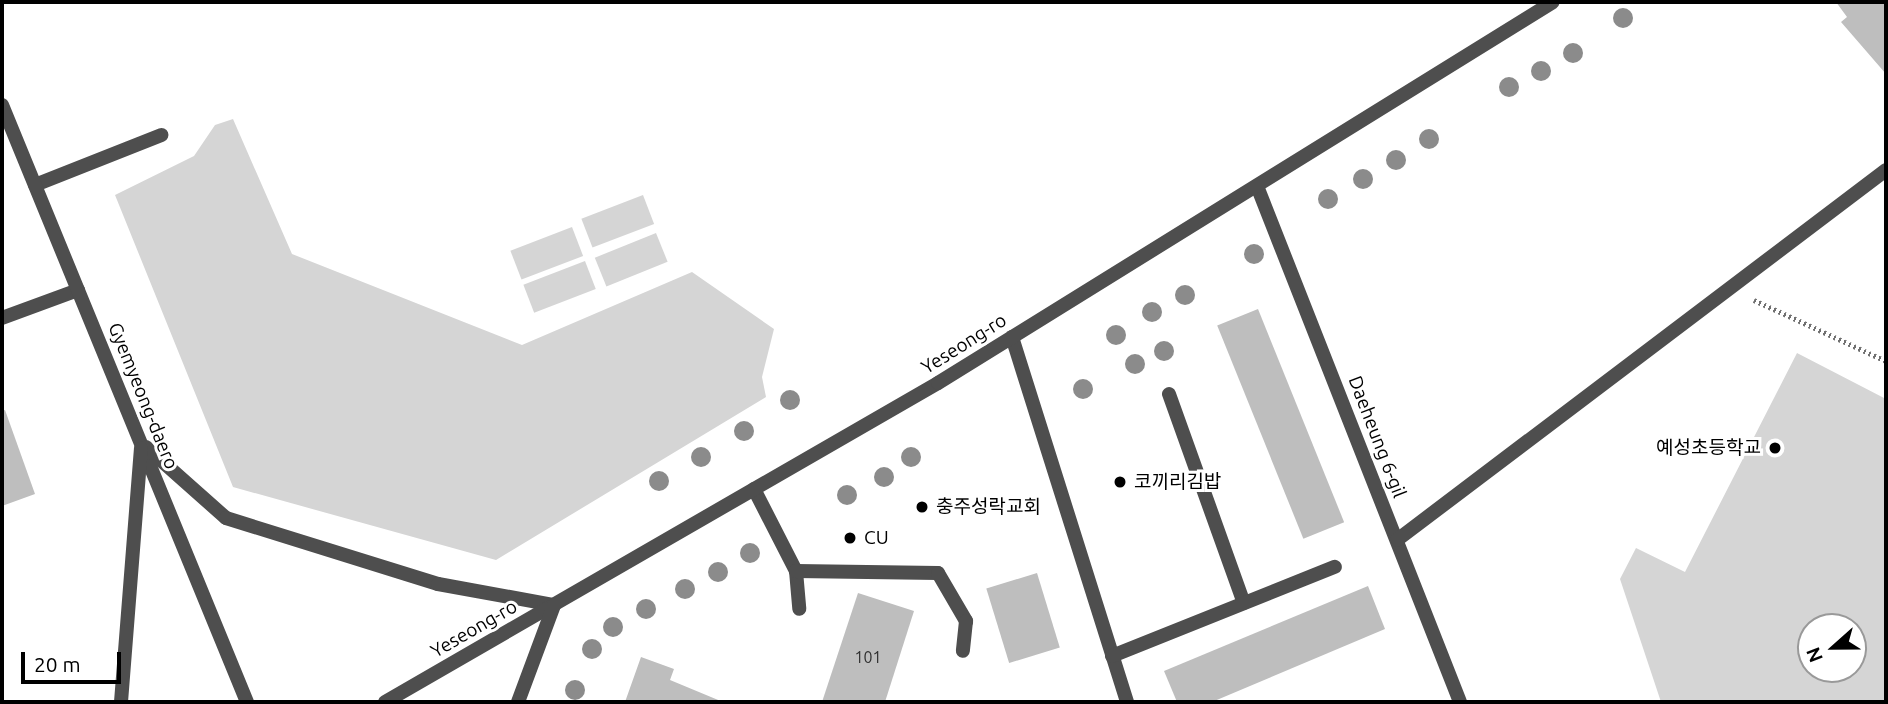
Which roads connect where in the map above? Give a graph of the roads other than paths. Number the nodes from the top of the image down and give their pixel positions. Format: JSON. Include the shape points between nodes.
{"nodes":[{"id":1,"x":1553,"y":2,"type":"edge"},
{"id":2,"x":2,"y":105,"type":"edge"},
{"id":3,"x":162,"y":135,"type":"dead end"},
{"id":4,"x":1886,"y":170,"type":"edge"},
{"id":5,"x":35,"y":185,"type":"junction"},
{"id":6,"x":1257,"y":186,"type":"junction"},
{"id":7,"x":78,"y":290,"type":"junction"},
{"id":8,"x":2,"y":318,"type":"edge"},
{"id":9,"x":1012,"y":337,"type":"junction"},
{"id":10,"x":1169,"y":394,"type":"dead end"},
{"id":11,"x":142,"y":444,"type":"junction"},
{"id":12,"x":754,"y":489,"type":"junction"},
{"id":13,"x":1397,"y":540,"type":"junction"},
{"id":14,"x":1335,"y":567,"type":"dead end"},
{"id":15,"x":796,"y":571,"type":"junction"},
{"id":16,"x":1244,"y":603,"type":"junction"},
{"id":17,"x":554,"y":605,"type":"junction"},
{"id":18,"x":799,"y":609,"type":"dead end"},
{"id":19,"x":963,"y":652,"type":"dead end"},
{"id":20,"x":1112,"y":656,"type":"junction"},
{"id":21,"x":121,"y":702,"type":"edge"},
{"id":22,"x":247,"y":702,"type":"edge"},
{"id":23,"x":385,"y":702,"type":"edge"},
{"id":24,"x":518,"y":702,"type":"edge"},
{"id":25,"x":1127,"y":702,"type":"edge"},
{"id":26,"x":1461,"y":702,"type":"edge"}],
"edges":[{"from":1,"to":6,"type":"street","name":"Yeseong-ro"},
{"from":2,"to":5,"type":"street","name":"Gyemyeong-daero"},
{"from":3,"to":5,"type":"street"},
{"from":4,"to":13,"type":"street"},
{"from":5,"to":7,"type":"street","name":"Gyemyeong-daero"},
{"from":6,"to":9,"type":"street","name":"Yeseong-ro"},
{"from":6,"to":13,"type":"street","name":"Daeheung 6-gil"},
{"from":7,"to":8,"type":"street"},
{"from":7,"to":11,"type":"street","name":"Gyemyeong-daero"},
{"from":9,"to":12,"type":"street","name":"Yeseong-ro"},
{"from":9,"to":20,"type":"street"},
{"from":10,"to":16,"type":"street"},
{"from":11,"to":17,"type":"street","via":[[226,518],[438,584]]},
{"from":11,"to":21,"type":"street"},
{"from":11,"to":22,"type":"street","name":"Gyemyeong-daero"},
{"from":12,"to":15,"type":"street"},
{"from":12,"to":17,"type":"street","name":"Yeseong-ro"},
{"from":13,"to":26,"type":"street","name":"Daeheung 6-gil"},
{"from":14,"to":16,"type":"street"},
{"from":15,"to":18,"type":"street"},
{"from":15,"to":19,"type":"street","via":[[938,573],[966,621]]},
{"from":16,"to":20,"type":"street"},
{"from":17,"to":23,"type":"street","name":"Yeseong-ro"},
{"from":17,"to":24,"type":"street"},
{"from":20,"to":25,"type":"street"}]}
